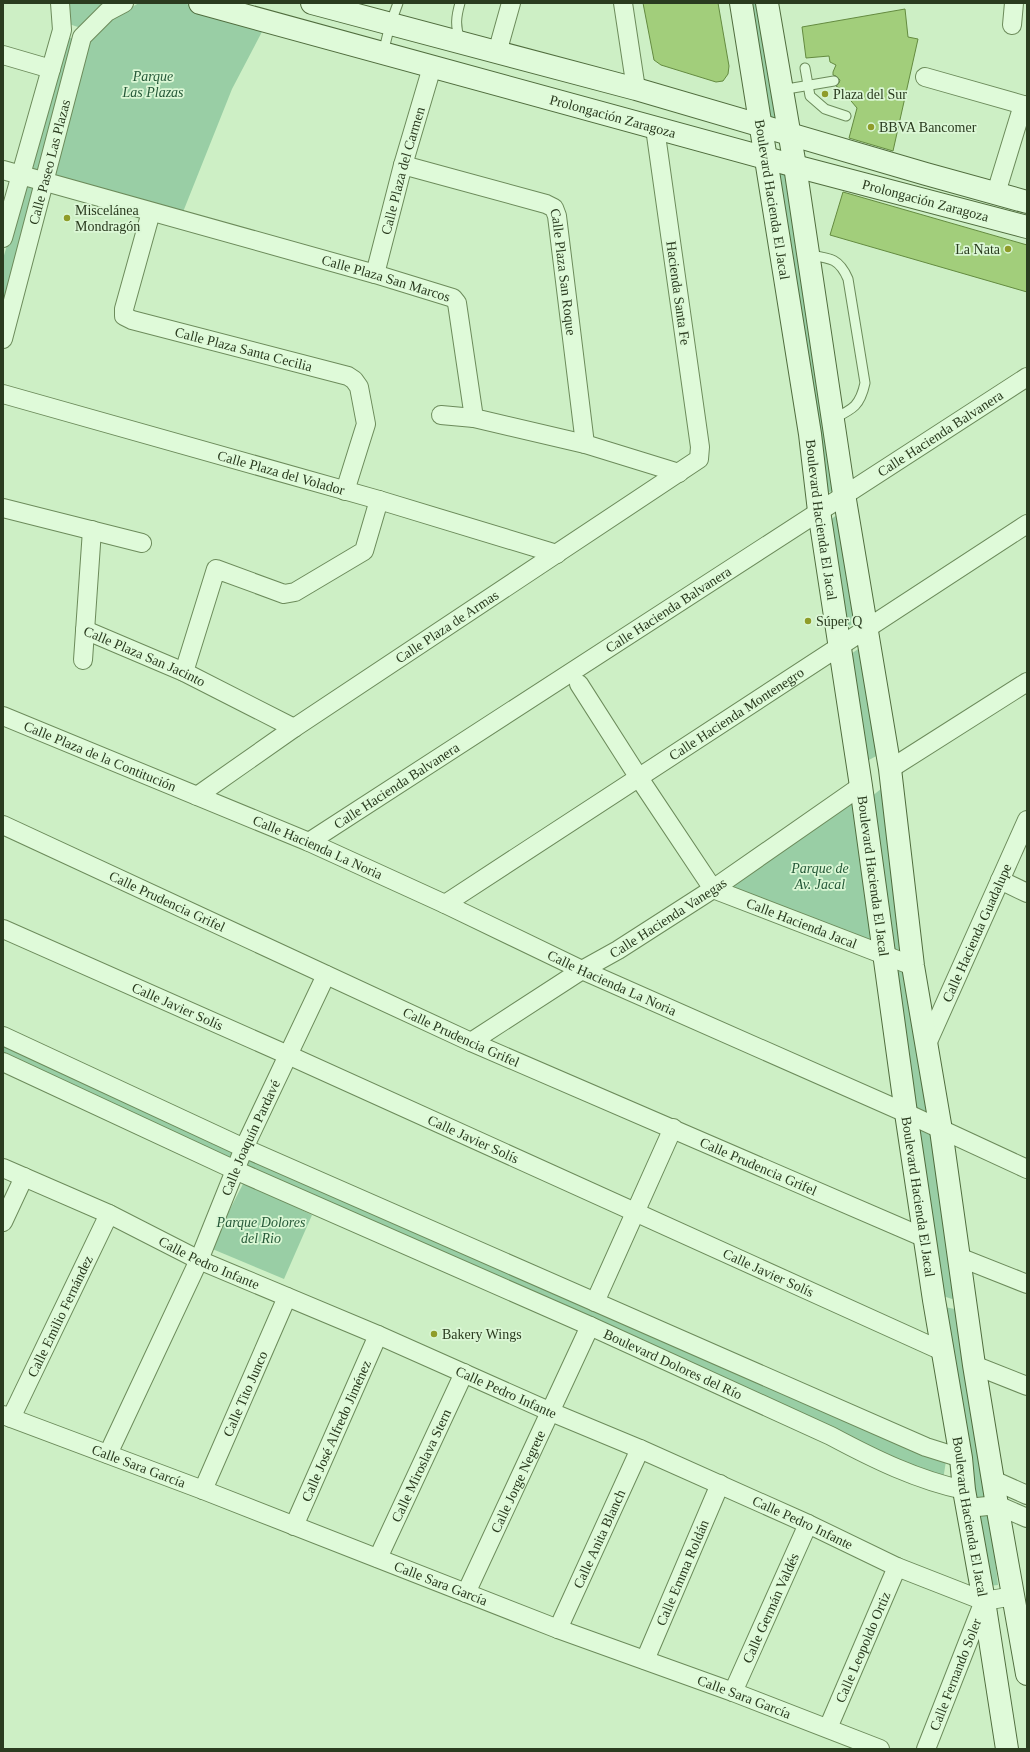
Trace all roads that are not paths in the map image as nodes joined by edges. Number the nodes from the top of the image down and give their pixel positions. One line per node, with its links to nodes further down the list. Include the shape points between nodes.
1 (60, 3): 14 (street, Calle Paseo Las Plazas)
2 (124, 3): 15 (street, via 107,12)
3 (200, 3): 17 (main road, Prolongación Zaragoza)
4 (312, 3): 12 (main road, Prolongación Zaragoza)
5 (398, 3): 12 (lane)
6 (460, 3): 16 (lane, via 456,29)
7 (511, 3): 18 (street)
8 (623, 3): 26 (street)
9 (742, 3): 30 (main road, Boulevard Hacienda El Jacal)
10 (767, 3): 27 (main road, Boulevard Hacienda El Jacal)
11 (1014, 3): 13 (street)
12 (390, 25): 16 (main road, Prolongación Zaragoza); 17 (lane)
13 (1012, 25)
14 (62, 30): 15 (street); 22 (street, Calle Paseo Las Plazas)
15 (82, 37): 38 (street, Calle Paseo Las Plazas)
16 (462, 44): 18 (main road, Prolongación Zaragoza)
17 (382, 53): 20 (main road, Prolongación Zaragoza)
18 (497, 53): 26 (main road, Prolongación Zaragoza)
19 (3, 55): 22 (street)
20 (432, 66): 31 (main road, Prolongación Zaragoza); 34 (street, Calle Plaza del Carmen)
21 (805, 68): 25 (lane)
22 (51, 69): 37 (street, Calle Paseo Las Plazas)
23 (925, 77): 28 (street)
24 (834, 81): 25 (lane)
25 (807, 86): 27 (lane); 29 (lane, via 810,96 825,109)
26 (636, 89): 30 (main road, Prolongación Zaragoza)
27 (781, 90): 32 (main road, Boulevard Hacienda El Jacal)
28 (1021, 104): 39 (street)
29 (846, 116)
30 (762, 126): 32 (main road, Prolongación Zaragoza); 33 (main road, Boulevard Hacienda El Jacal)
31 (655, 128): 33 (main road, Prolongación Zaragoza); 53 (street, Hacienda Santa Fe, via 700,447)
32 (789, 134): 35 (main road, Boulevard Hacienda El Jacal); 39 (main road, Prolongación Zaragoza)
33 (767, 158): 35 (main road, Prolongación Zaragoza); 59 (main road, Boulevard Hacienda El Jacal, via 810,434)
34 (403, 165): 45 (street, Calle Plaza del Carmen); 52 (street, Calle Plaza San Roque, via 554,208)
35 (795, 166): 42 (main road, Prolongación Zaragoza); 44 (main road, Boulevard Hacienda El Jacal)
36 (3, 170): 37 (street, Calle Plaza San Marcos)
37 (20, 174): 38 (street, Calle Plaza San Marcos); 43 (street, Calle Paseo Las Plazas)
38 (44, 181): 41 (street, Calle Plaza San Marcos); 46 (street, Calle Paseo Las Plazas)
39 (990, 191): 40 (main road, Prolongación Zaragoza)
40 (1027, 202)
41 (152, 212): 45 (street, Calle Plaza San Marcos); 55 (street, Calle Plaza Santa Cecilia, via 124,308 124,316 348,376 354,380 359,387 366,424)
42 (1027, 227)
43 (3, 238)
44 (808, 255): 51 (main road, Boulevard Hacienda El Jacal); 51 (lane, via 835,260 843,267 848,279 866,383 855,408)
45 (375, 274): 50 (street, Calle Plaza San Marcos, via 445,295 457,303)
46 (3, 339)
47 (1027, 377): 56 (street, Calle Hacienda Balvanera)
48 (3, 394): 55 (street, Calle Plaza del Volador)
49 (442, 415): 50 (street)
50 (474, 418): 52 (street)
51 (833, 419): 56 (main road, Boulevard Hacienda El Jacal)
52 (585, 444): 54 (street)
53 (699, 459): 54 (street, Calle Plaza de Armas)
54 (679, 473): 63 (street, Calle Plaza de Armas)
55 (345, 491): 57 (street, Calle Plaza del Volador)
56 (844, 494): 59 (street, Calle Hacienda Balvanera); 64 (main road, Boulevard Hacienda El Jacal)
57 (379, 500): 63 (street, Calle Plaza del Volador); 68 (street, via 364,550 295,592 284,594 216,569)
58 (3, 508): 61 (street)
59 (819, 511): 66 (main road, Boulevard Hacienda El Jacal); 79 (street, Calle Hacienda Balvanera)
60 (1027, 524): 64 (street, Calle Hacienda Montenegro)
61 (92, 530): 62 (street); 65 (street, Calle Plaza San Jacinto)
62 (142, 543)
63 (557, 554): 72 (street, Calle Plaza de Armas)
64 (867, 627): 66 (street, Calle Hacienda Montenegro); 73 (main road, Boulevard Hacienda El Jacal)
65 (85, 630): 67 (street); 68 (street, Calle Plaza San Jacinto)
66 (839, 646): 74 (street, Calle Hacienda Montenegro); 75 (main road, Boulevard Hacienda El Jacal)
67 (83, 660)
68 (184, 672): 72 (street, Calle Plaza San Jacinto)
69 (1027, 682): 73 (street)
70 (579, 684): 74 (street)
71 (3, 716): 76 (street, Calle Plaza de la Contitución)
72 (294, 728): 76 (street, Calle Plaza de Armas)
73 (890, 769): 86 (main road, Boulevard Hacienda El Jacal)
74 (639, 778): 81 (street); 83 (street, Calle Hacienda Montenegro)
75 (861, 786): 81 (street, Calle Hacienda Vanegas); 85 (main road, Boulevard Hacienda El Jacal)
76 (197, 796): 79 (street, Calle Hacienda La Noria)
77 (1027, 820): 80 (street, Calle Hacienda Guadalupe)
78 (3, 826): 88 (street, Calle Prudencia Grifel)
79 (309, 842): 83 (street, Calle Hacienda La Noria)
80 (1000, 880): 82 (street); 91 (street, Calle Hacienda Guadalupe)
81 (713, 889): 85 (street, Calle Hacienda Jacal); 87 (street, Calle Hacienda Vanegas)
82 (1027, 893)
83 (445, 904): 87 (street, Calle Hacienda La Noria)
84 (3, 929): 92 (street, Calle Javier Solís)
85 (884, 954): 86 (street, Calle Hacienda Jacal); 96 (main road, Boulevard Hacienda El Jacal)
86 (913, 966): 91 (main road, Boulevard Hacienda El Jacal)
87 (582, 970): 90 (street, Calle Hacienda Vanegas); 96 (street, Calle Hacienda La Noria)
88 (326, 975): 90 (street, Calle Prudencia Grifel); 92 (street, Calle Joaquín Pardavé)
89 (3, 1036): 94 (street, Boulevard Dolores del Río)
90 (471, 1042): 97 (street, Calle Prudencia Grifel)
91 (926, 1046): 98 (main road, Boulevard Hacienda El Jacal)
92 (288, 1055): 99 (street, Calle Joaquín Pardavé); 106 (street, Calle Javier Solís)
93 (3, 1062): 95 (street, Boulevard Dolores del Río)
94 (100, 1081): 95 (street); 99 (street, Boulevard Dolores del Río)
95 (89, 1102): 102 (street, Boulevard Dolores del Río)
96 (906, 1113): 98 (street, Calle Hacienda La Noria); 109 (main road, Boulevard Hacienda El Jacal)
97 (673, 1128): 106 (street); 109 (street, Calle Prudencia Grifel)
98 (941, 1130): 100 (street, Calle Hacienda La Noria); 110 (main road, Boulevard Hacienda El Jacal)
99 (244, 1148): 102 (street, Calle Joaquín Pardavé); 104 (street, Boulevard Dolores del Río)
100 (1025, 1164)
101 (3, 1168): 103 (street, Calle Pedro Infante)
102 (235, 1170): 105 (street, Boulevard Dolores del Río); 111 (street, Calle Joaquín Pardavé)
103 (24, 1177): 107 (street, Calle Pedro Infante); 108 (street)
104 (334, 1187): 105 (street); 112 (street, Boulevard Dolores del Río)
105 (324, 1209): 114 (street, Boulevard Dolores del Río)
106 (635, 1211): 118 (street); 121 (street, Calle Javier Solís)
107 (109, 1214): 111 (street, Calle Pedro Infante); 127 (street, Calle Emilio Fernández)
108 (3, 1222)
109 (925, 1238): 117 (main road, Boulevard Hacienda El Jacal)
110 (959, 1256): 113 (street); 116 (main road, Boulevard Hacienda El Jacal)
111 (199, 1260): 115 (street, Calle Pedro Infante); 130 (street, Calle Joaquín Pardavé)
112 (526, 1271): 114 (street); 118 (street, Boulevard Dolores del Río)
113 (1027, 1284)
114 (515, 1294): 119 (street, Boulevard Dolores del Río)
115 (287, 1298): 120 (street, Calle Pedro Infante); 134 (street, Calle Tito Junco)
116 (965, 1298): 117 (main road); 122 (main road, Boulevard Hacienda El Jacal)
117 (934, 1300): 121 (main road, Boulevard Hacienda El Jacal)
118 (596, 1302): 125 (street, Boulevard Dolores del Río)
119 (590, 1326): 126 (street, Calle Jorge Negrete); 128 (street, Boulevard Dolores del Río)
120 (378, 1335): 123 (street, Calle Pedro Infante); 140 (street, Calle José Alfredo Jiménez)
121 (942, 1351): 131 (main road, Boulevard Hacienda El Jacal)
122 (974, 1365): 124 (street); 132 (main road, Boulevard Hacienda El Jacal)
123 (464, 1373): 126 (street, Calle Pedro Infante); 141 (street, Calle Miroslava Stern)
124 (1027, 1386)
125 (841, 1409): 128 (street); 131 (street, Boulevard Dolores del Río, via 926,1446)
126 (551, 1412): 129 (street, Calle Pedro Infante); 143 (street, Calle Jorge Negrete)
127 (7, 1417): 130 (street, Calle Sara García)
128 (831, 1436): 136 (street, Boulevard Dolores del Río, via 866,1455 942,1485)
129 (640, 1449): 133 (street, Calle Pedro Infante); 146 (street, Calle Anita Blanch)
130 (108, 1454): 134 (street, Calle Sara García)
131 (961, 1458): 136 (main road, Boulevard Hacienda El Jacal)
132 (993, 1480): 135 (street); 137 (main road, Boulevard Hacienda El Jacal)
133 (720, 1484): 139 (street, Calle Pedro Infante); 147 (street, Calle Emma Roldán)
134 (203, 1490): 140 (street, Calle Sara García)
135 (1027, 1495)
136 (966, 1499): 137 (street, Boulevard Dolores del Río); 145 (main road, Boulevard Hacienda El Jacal)
137 (997, 1506): 138 (street); 144 (main road, Boulevard Hacienda El Jacal)
138 (1027, 1518)
139 (808, 1524): 142 (street, Calle Pedro Infante); 149 (street, Calle Germán Valdés)
140 (294, 1526): 141 (street, Calle Sara García)
141 (378, 1558): 143 (street, Calle Sara García)
142 (898, 1567): 145 (street, Calle Pedro Infante); 150 (street, Calle Leopoldo Ortiz)
143 (466, 1594): 146 (street, Calle Sara García)
144 (1014, 1596): 145 (street); 148 (main road, Boulevard Hacienda El Jacal)
145 (984, 1601): 152 (street, Calle Fernando Soler); 153 (main road, Boulevard Hacienda El Jacal)
146 (558, 1629): 147 (street, Calle Sara García)
147 (645, 1660): 149 (street, Calle Sara García)
148 (1027, 1674)
149 (733, 1692): 150 (street, Calle Sara García)
150 (828, 1728): 151 (street, Calle Sara García)
151 (880, 1749)
152 (926, 1749)
153 (1007, 1749)

